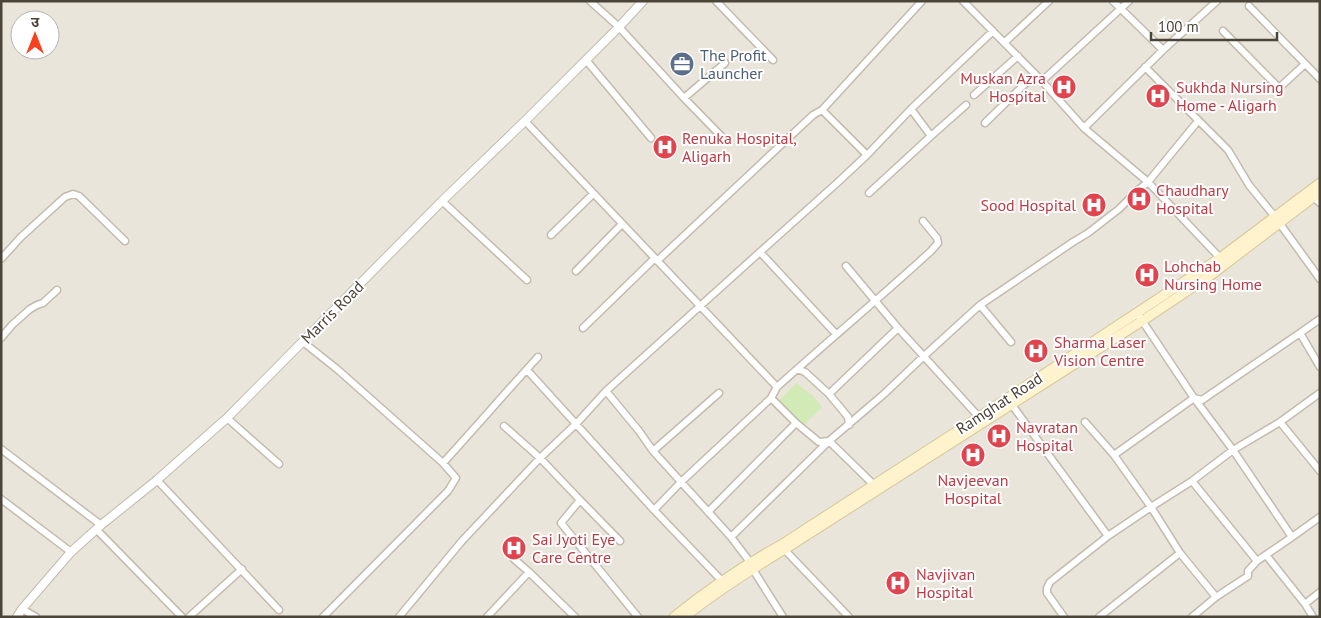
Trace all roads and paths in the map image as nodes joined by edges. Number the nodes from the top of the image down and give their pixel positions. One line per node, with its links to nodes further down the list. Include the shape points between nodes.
1 (590, 1): 12 (street)
2 (643, 1): 12 (street, Marris Road)
3 (716, 1): 19 (street)
4 (922, 1): 30 (street)
5 (963, 1): 13 (street)
6 (1049, 1): 15 (street)
7 (1113, 1): 11 (street)
8 (1129, 1): 11 (street)
9 (1217, 1): 16 (street)
10 (1249, 6): 21 (street)
11 (1120, 9): 16 (street); 25 (street)
12 (619, 27): 18 (street, Marris Road); 27 (street)
13 (993, 31): 15 (street); 29 (street)
14 (1223, 31): 21 (street, via 1279,88)
15 (1005, 42): 17 (street)
16 (1163, 50): 22 (street)
17 (1018, 56): 23 (street); 26 (street)
18 (586, 60): 31 (street, Marris Road); 36 (street)
19 (774, 60)
20 (725, 63): 27 (street)
21 (1305, 64): 24 (street)
22 (1145, 67): 32 (street); 34 (street)
23 (1035, 74): 25 (street); 33 (street)
24 (1320, 79)
25 (1042, 81): 34 (street)
26 (974, 95)
27 (684, 98): 37 (street)
28 (966, 105): 35 (street)
29 (911, 109): 35 (street); 38 (street)
30 (822, 110): 38 (street); 52 (street)
31 (525, 121): 42 (street); 44 (street, Marris Road)
32 (1198, 121): 39 (street); 45 (street, via 1228,150 1249,185)
33 (985, 123)
34 (1084, 128): 39 (street)
35 (931, 136): 41 (street)
36 (651, 138)
37 (723, 138)
38 (867, 155): 50 (street)
39 (1148, 182): 53 (street); 60 (street, via 1119,210 1088,233)
40 (1320, 183): 43 (main road, Ramghat Road)
41 (869, 192)
42 (593, 194): 47 (street); 48 (street)
43 (1315, 196): 45 (main road, Ramghat Road)
44 (442, 201): 57 (street); 69 (street, Marris Road)
45 (1277, 220): 53 (main road, Ramghat Road); 56 (street)
46 (923, 221): 59 (street, via 938,242)
47 (622, 224): 52 (street); 55 (street)
48 (551, 235)
49 (125, 241): 51 (street, via 80,196 73,194 65,197)
50 (760, 252): 61 (street); 67 (street)
51 (1, 259)
52 (656, 260): 61 (street); 64 (street)
53 (1223, 261): 62 (main road, Ramghat Road)
54 (846, 266): 59 (street)
55 (576, 272)
56 (1320, 279)
57 (528, 280)
58 (57, 290): 68 (street, via 43,303 30,309)
59 (875, 302): 65 (street); 67 (street)
60 (980, 305): 70 (street); 71 (street)
61 (700, 306): 76 (street); 77 (street)
62 (1140, 317): 82 (street); 83 (main road, Ramghat Road); 84 (main road, Ramghat Road)
63 (1320, 319): 66 (street)
64 (584, 328)
65 (898, 328): 71 (street); 80 (street)
66 (1300, 333): 73 (street); 82 (street, via 1202,400)
67 (836, 334): 74 (street)
68 (1, 338)
69 (304, 342): 85 (street, Marris Road); 98 (street)
70 (1011, 342)
71 (924, 356): 84 (street); 90 (street)
72 (538, 357): 75 (street)
73 (1320, 368)
74 (797, 369): 76 (street); 80 (street, via 805,372)
75 (527, 370): 89 (street); 98 (street)
76 (778, 387): 81 (street)
77 (606, 391): 89 (street); 95 (street)
78 (719, 393): 95 (street)
79 (1320, 393): 87 (street)
80 (829, 394): 90 (street, via 848,417)
81 (771, 398): 88 (street); 103 (street)
82 (1194, 398): 94 (street); 96 (street)
83 (1012, 405): 112 (street); 116 (main road, Ramghat Road)
84 (979, 417): 104 (main road, Ramghat Road)
85 (227, 418): 99 (street); 101 (street, Marris Road)
86 (1085, 422): 96 (street)
87 (1280, 422): 94 (street); 100 (street)
88 (796, 423): 92 (street, via 819,442); 109 (street)
89 (577, 424): 97 (street); 108 (street)
90 (849, 425): 92 (street)
91 (504, 426): 97 (street)
92 (829, 441): 104 (street); 113 (street)
93 (1, 449): 111 (street)
94 (1233, 450): 102 (street); 114 (street)
95 (653, 451): 103 (street)
96 (1114, 455): 107 (street)
97 (540, 458): 106 (street); 137 (street, via 462,541)
98 (443, 462): 136 (street, via 456,478 448,491)
99 (279, 464)
100 (1320, 472)
101 (156, 480): 111 (street, Marris Road); 123 (street)
102 (1192, 481): 107 (street); 121 (street)
103 (681, 482): 108 (street); 109 (street)
104 (873, 484): 116 (main road, Ramghat Road)
105 (1, 499): 117 (street)
106 (580, 500): 115 (street); 140 (street, via 561,524)
107 (1151, 506): 112 (street); 118 (street)
108 (654, 510): 125 (street)
109 (708, 512): 113 (street)
110 (1320, 518): 114 (street)
111 (99, 527): 117 (street, Marris Road); 134 (street)
112 (1108, 536): 131 (street, via 1050,582 1047,593)
113 (731, 537): 122 (street)
114 (1292, 538): 119 (street)
115 (620, 541)
116 (783, 547): 122 (main road, Ramghat Road); 144 (street)
117 (71, 552): 129 (street, Marris Road)
118 (1180, 553): 127 (street); 145 (street)
119 (1266, 555): 121 (street); 128 (street)
120 (514, 559): 124 (street)
121 (1257, 561): 127 (street, via 1248,571 1248,576)
122 (751, 565): 125 (main road, Ramghat Road); 142 (main road, Ramghat Road); 143 (street)
123 (242, 569): 130 (street); 135 (street)
124 (529, 572): 138 (street); 139 (street)
125 (723, 582): 141 (main road, Ramghat Road)
126 (1320, 592): 128 (street)
127 (1216, 597): 146 (street)
128 (1305, 604): 147 (street)
129 (22, 609): 132 (street, Marris Road); 133 (street)
130 (279, 610)
131 (1063, 616)
132 (17, 617)
133 (36, 617)
134 (182, 617)
135 (189, 617)
136 (323, 617)
137 (399, 617)
138 (488, 617)
139 (575, 617)
140 (638, 617)
141 (674, 617)
142 (684, 617)
143 (783, 617)
144 (849, 617)
145 (1099, 617)
146 (1192, 617)
147 (1313, 617)

